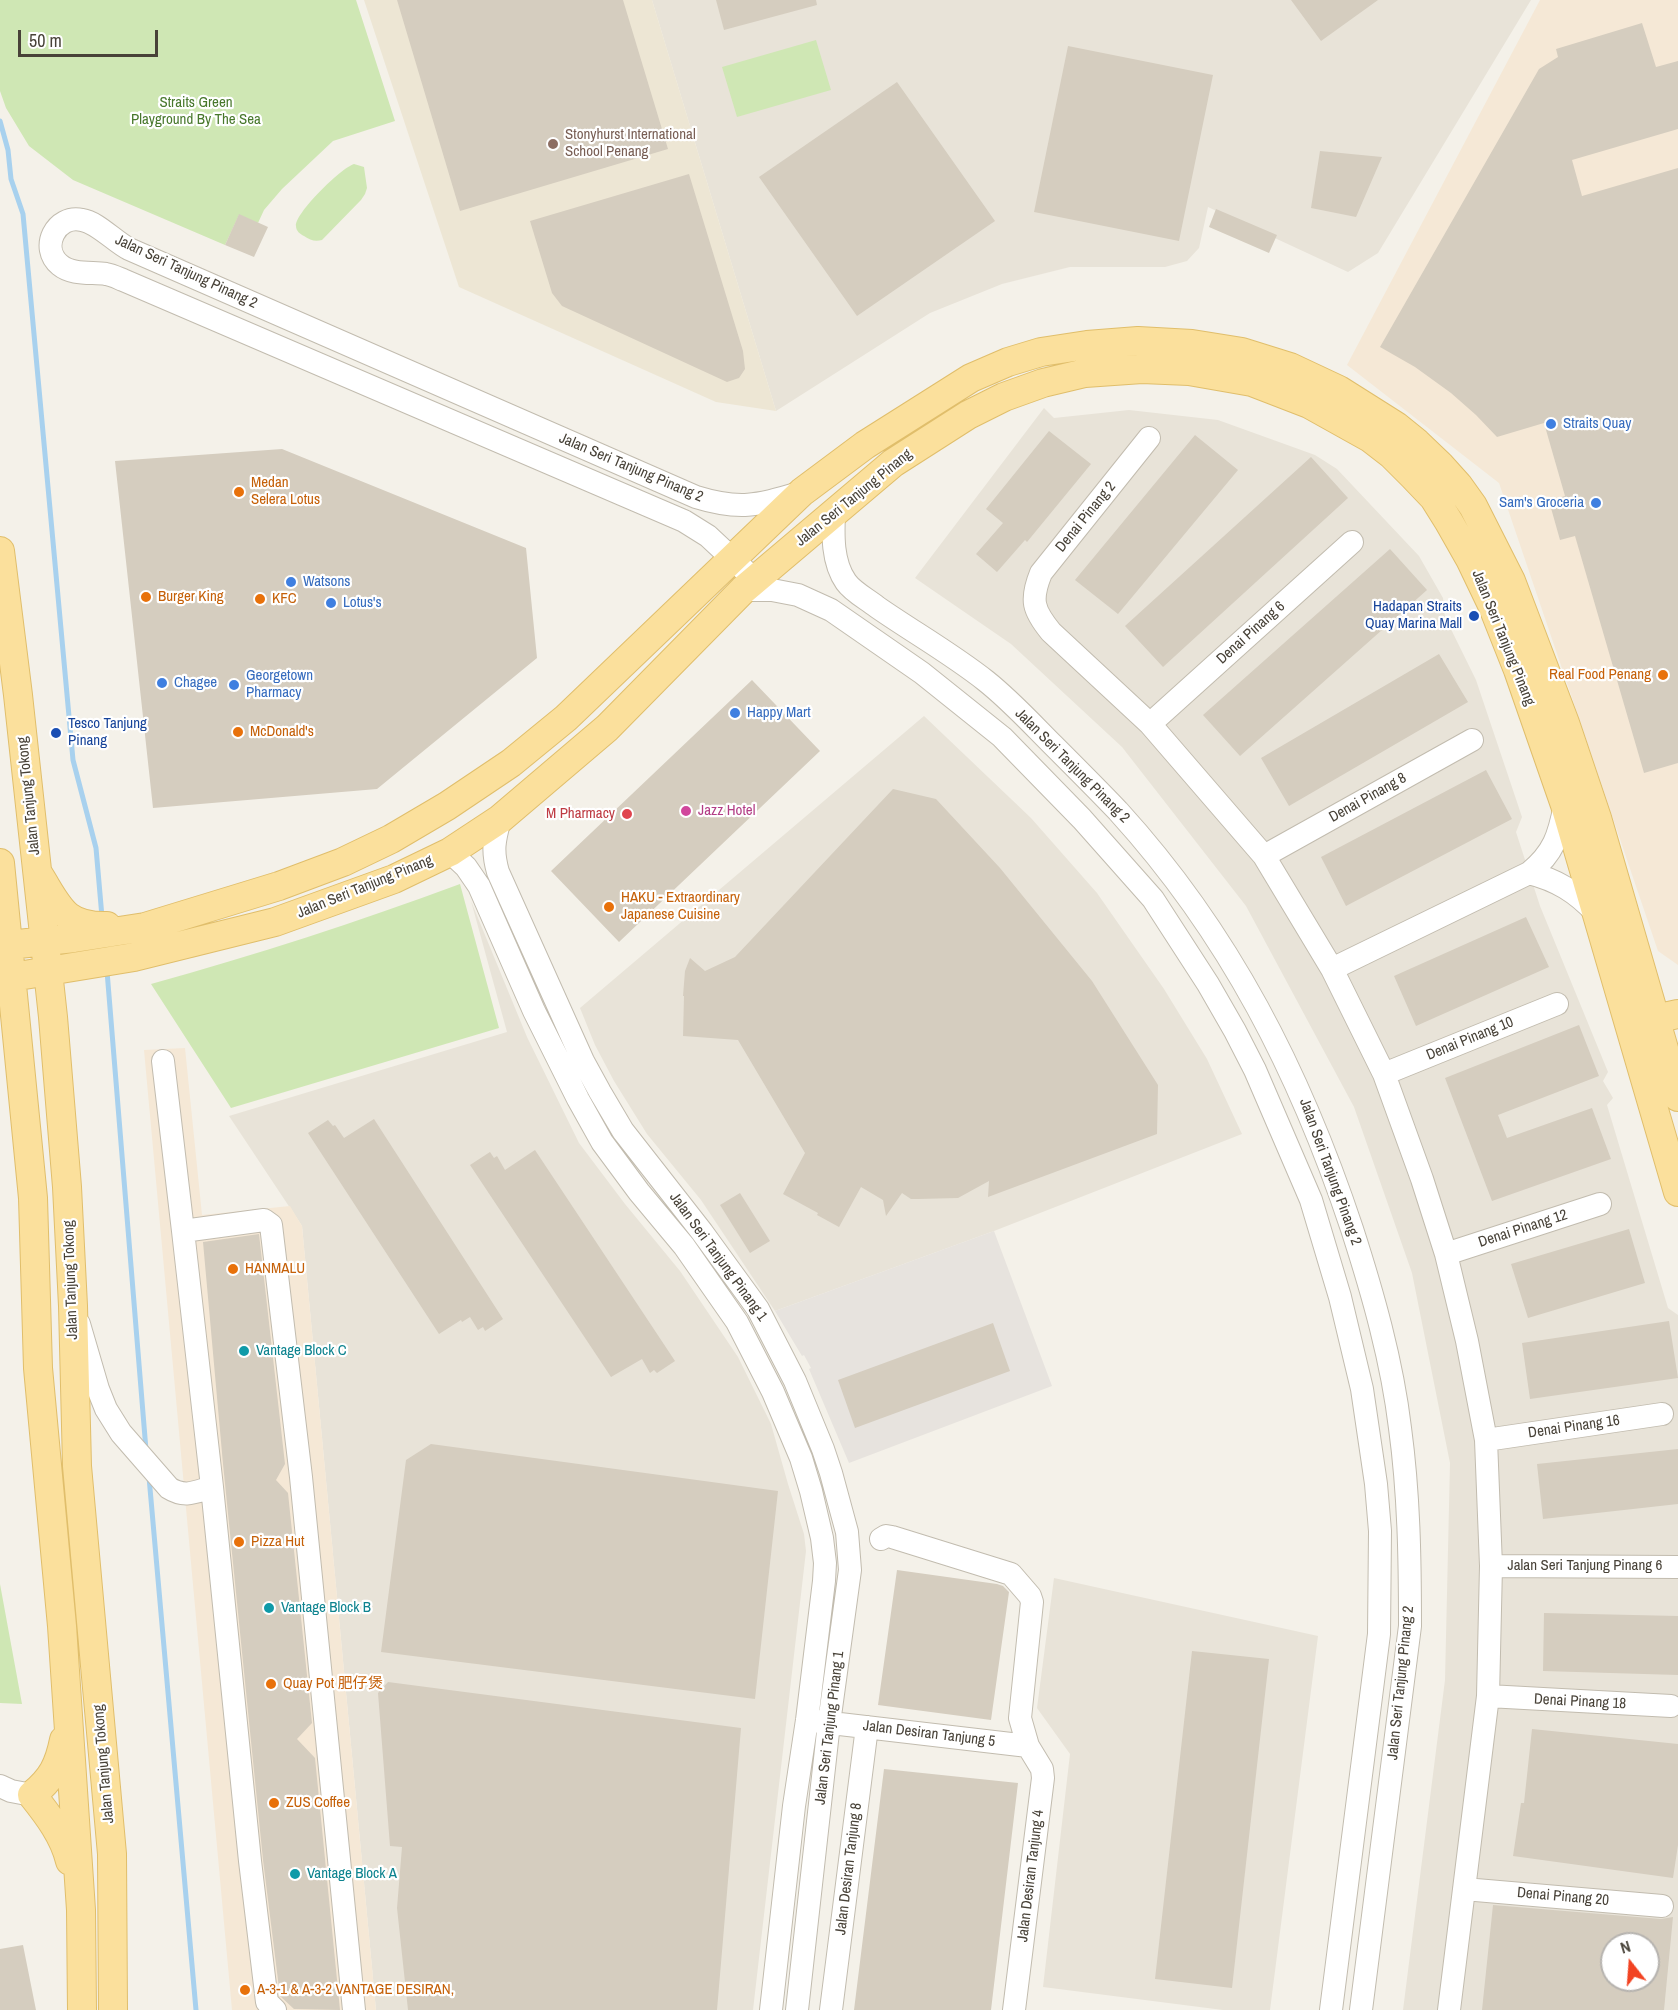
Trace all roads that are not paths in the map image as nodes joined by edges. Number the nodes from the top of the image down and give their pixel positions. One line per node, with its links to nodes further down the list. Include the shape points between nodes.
1 (1149, 438): 8 (street, Denai Pinang 2, via 1041,573 1034,601 1039,617 1051,632)
2 (802, 492): 6 (main road, Jalan Seri Tanjung Pinang); 6 (street, Jalan Seri Tanjung Pinang 2, via 747,506 729,506 696,497 129,249 88,221 66,221 52,237 54,258 67,270 123,280 669,514 699,530); 28 (main road, Jalan Seri Tanjung Pinang, via 865,445 971,378 1041,352 1138,341 1192,344 1242,352 1290,367 1339,390 1396,426 1440,465 1468,499 1493,544 1565,723)
3 (834, 512): 7 (main road, Jalan Seri Tanjung Pinang); 10 (main road, Jalan Seri Tanjung Pinang, via 892,463 968,415 1043,383 1085,373 1189,371 1252,382 1309,404 1370,438 1434,498 1493,607); 67 (street, Jalan Seri Tanjung Pinang 2, via 836,561 847,583 987,682 1117,811 1163,863 1239,972 1297,1084 1324,1149 1370,1284 1385,1348 1400,1426 1410,1565 1410,1626)
4 (1352, 542): 8 (street, Denai Pinang 6)
5 (0, 551): 16 (main road, Jalan Tanjung Tokong)
6 (733, 558): 7 (street, Jalan Seri Tanjung Pinang 2); 11 (main road, Jalan Seri Tanjung Pinang, via 566,718 511,763)
7 (749, 585): 12 (main road, Jalan Seri Tanjung Pinang, via 607,728); 66 (street, Jalan Seri Tanjung Pinang 2, via 798,595 831,610 922,673 1002,737 1082,819 1152,899 1208,984 1255,1070 1311,1200 1362,1389 1380,1531 1379,1635)
8 (1150, 724): 14 (street)
9 (1472, 740): 14 (street, Denai Pinang 8)
10 (1565, 805): 17 (street, via 1551,852); 18 (main road, Jalan Seri Tanjung Pinang)
11 (447, 807): 12 (main road, via 465,820); 22 (main road, Jalan Seri Tanjung Pinang, via 343,862)
12 (510, 812): 13 (main road, Jalan Seri Tanjung Pinang); 36 (street, Jalan Seri Tanjung Pinang 1, via 494,840 498,872 583,1061 622,1131)
13 (450, 852): 22 (main road, Jalan Seri Tanjung Pinang, via 394,879 275,922); 37 (street, Jalan Seri Tanjung Pinang 1, via 479,886 534,1011 602,1142)
14 (1264, 856): 23 (street)
15 (0, 863): 20 (main road)
16 (36, 870): 19 (main road); 21 (main road, Jalan Tanjung Tokong)
17 (1529, 873): 18 (street, via 1560,883); 23 (street)
18 (1596, 913): 33 (main road, Jalan Seri Tanjung Pinang)
19 (72, 929): 21 (main road); 22 (main road, via 80,924 96,927)
20 (5, 938): 21 (main road); 26 (main road)
21 (44, 941): 24 (main road, Jalan Tanjung Tokong)
22 (126, 944): 25 (main road)
23 (1332, 969): 31 (street)
24 (47, 971): 25 (main road); 26 (main road); 29 (main road, Jalan Tanjung Tokong)
25 (79, 972): 29 (main road)
26 (12, 976): 49 (main road, via 33,1198 38,1368)
27 (1557, 1004): 31 (street, Denai Pinang 10)
28 (1666, 1016): 32 (main road, Jalan Seri Tanjung Pinang)
29 (52, 1017): 39 (main road, Jalan Tanjung Tokong)
30 (163, 1061): 35 (street)
31 (1384, 1074): 38 (street)
32 (1678, 1090)
33 (1678, 1192)
34 (1600, 1204): 38 (street, Denai Pinang 12)
35 (183, 1231): 42 (street); 61 (street, via 264,1220 273,1232)
36 (702, 1232): 37 (street); 50 (street, Jalan Seri Tanjung Pinang 1, via 758,1309 776,1342 834,1483 850,1570)
37 (684, 1246): 48 (street, Jalan Seri Tanjung Pinang 1, via 742,1332 773,1392 812,1491 825,1563)
38 (1446, 1254): 41 (street)
39 (73, 1306): 42 (street, via 98,1389 121,1433 177,1494); 59 (main road, Jalan Tanjung Tokong, via 77,1467 112,1854)
40 (1662, 1414): 41 (street, Denai Pinang 16)
41 (1486, 1440): 44 (street)
42 (212, 1487): 60 (street, via 251,1873 267,2002)
43 (881, 1539): 52 (street, Jalan Desiran Tanjung 4, via 892,1536 1011,1574 1030,1596 1020,1718)
44 (1491, 1566): 45 (street, Jalan Seri Tanjung Pinang 6); 46 (street)
45 (1678, 1567)
46 (1488, 1696): 47 (street, Denai Pinang 18); 55 (street)
47 (1671, 1706)
48 (807, 1720): 50 (street); 62 (street, Jalan Seri Tanjung Pinang 1)
49 (68, 1721): 54 (main road, via 53,1774); 57 (main road)
50 (829, 1723): 51 (street, Jalan Desiran Tanjung 5); 63 (street, Jalan Seri Tanjung Pinang 1)
51 (867, 1727): 52 (street, Jalan Desiran Tanjung 5); 64 (street, Jalan Desiran Tanjung 8)
52 (1028, 1746): 65 (street, Jalan Desiran Tanjung 4, via 1043,1778)
53 (0, 1786): 54 (street)
54 (32, 1795): 57 (main road, via 64,1843)
55 (1464, 1889): 56 (street, Denai Pinang 20); 68 (street)
56 (1662, 1906)
57 (81, 1910): 58 (main road)
58 (82, 2010)
59 (113, 2010)
60 (275, 2010)
61 (354, 2010)
62 (771, 2010)
63 (797, 2010)
64 (831, 2010)
65 (1014, 2010)
66 (1331, 2010)
67 (1361, 2010)
68 (1449, 2010)

